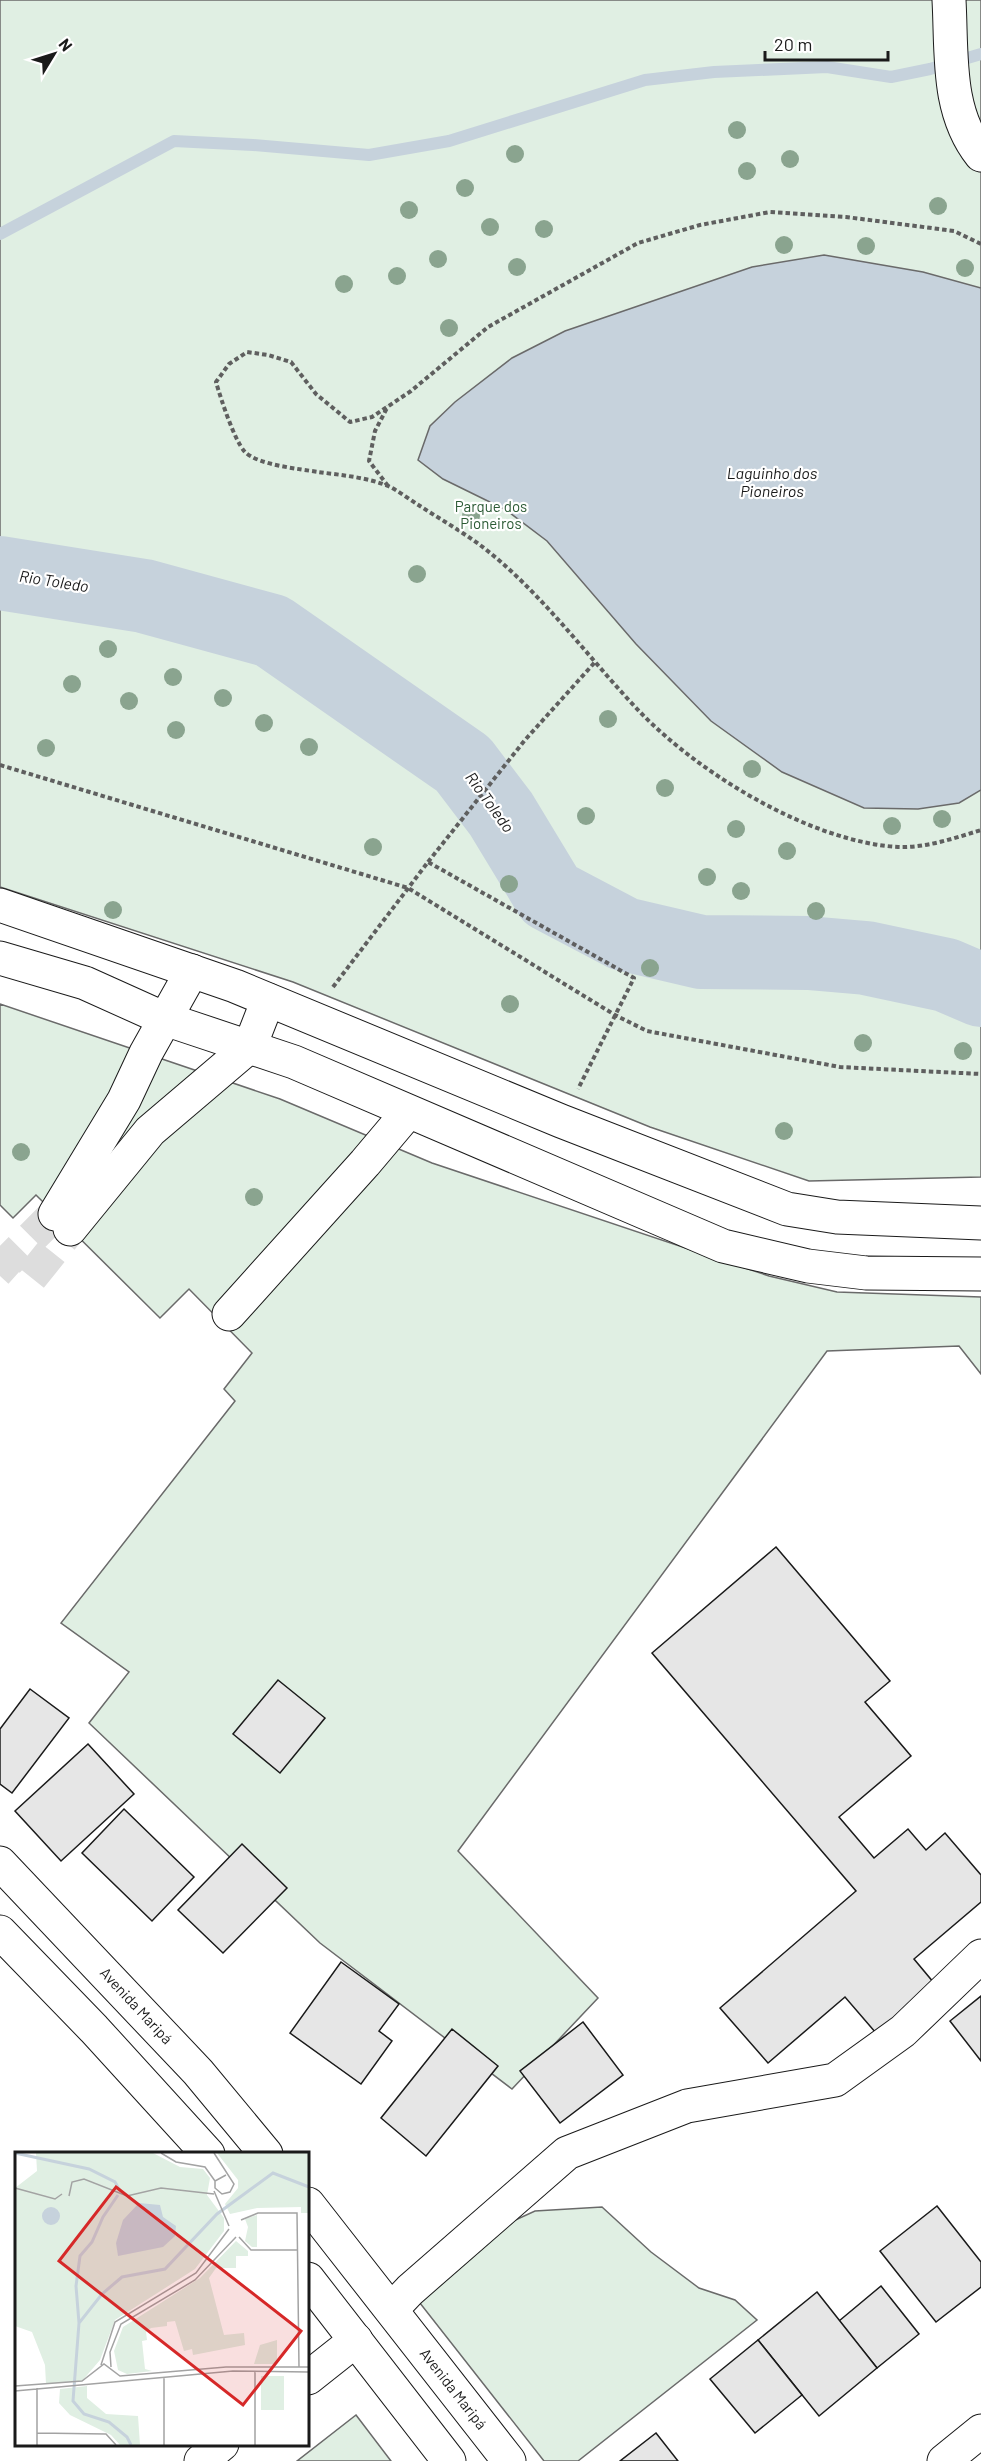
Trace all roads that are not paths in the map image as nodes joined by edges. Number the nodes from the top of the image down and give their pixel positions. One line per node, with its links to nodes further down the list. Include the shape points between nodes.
1 (949, 0): 2 (street, via 953,91 961,123)
2 (981, 155)
3 (0, 904): 5 (street)
4 (0, 958): 7 (street, via 85,984)
5 (192, 971): 6 (street); 7 (street)
6 (268, 1000): 8 (street); 10 (street, via 787,1209 837,1217)
7 (165, 1019): 8 (street); 8 (street, via 62,1221 150,1131)
8 (250, 1046): 9 (street)
9 (408, 1112): 11 (street, via 723,1246 808,1266 866,1273); 12 (street)
10 (981, 1223)
11 (981, 1274)
12 (229, 1314)
13 (0, 1863): 17 (street, Avenida Maripá, via 198,2072)
14 (0, 1932): 16 (street)
15 (981, 1956): 20 (street, via 903,2031 835,2080 687,2106 567,2153)
16 (206, 2152)
17 (264, 2152)
18 (309, 2205): 20 (street, Avenida Maripá)
19 (309, 2279): 21 (street)
20 (392, 2309): 27 (street, Avenida Maripá)
21 (356, 2340): 22 (street); 26 (street)
22 (309, 2377)
23 (981, 2431): 28 (street)
24 (221, 2446): 25 (street)
25 (201, 2461)
26 (449, 2461)
27 (509, 2461)
28 (944, 2461)

